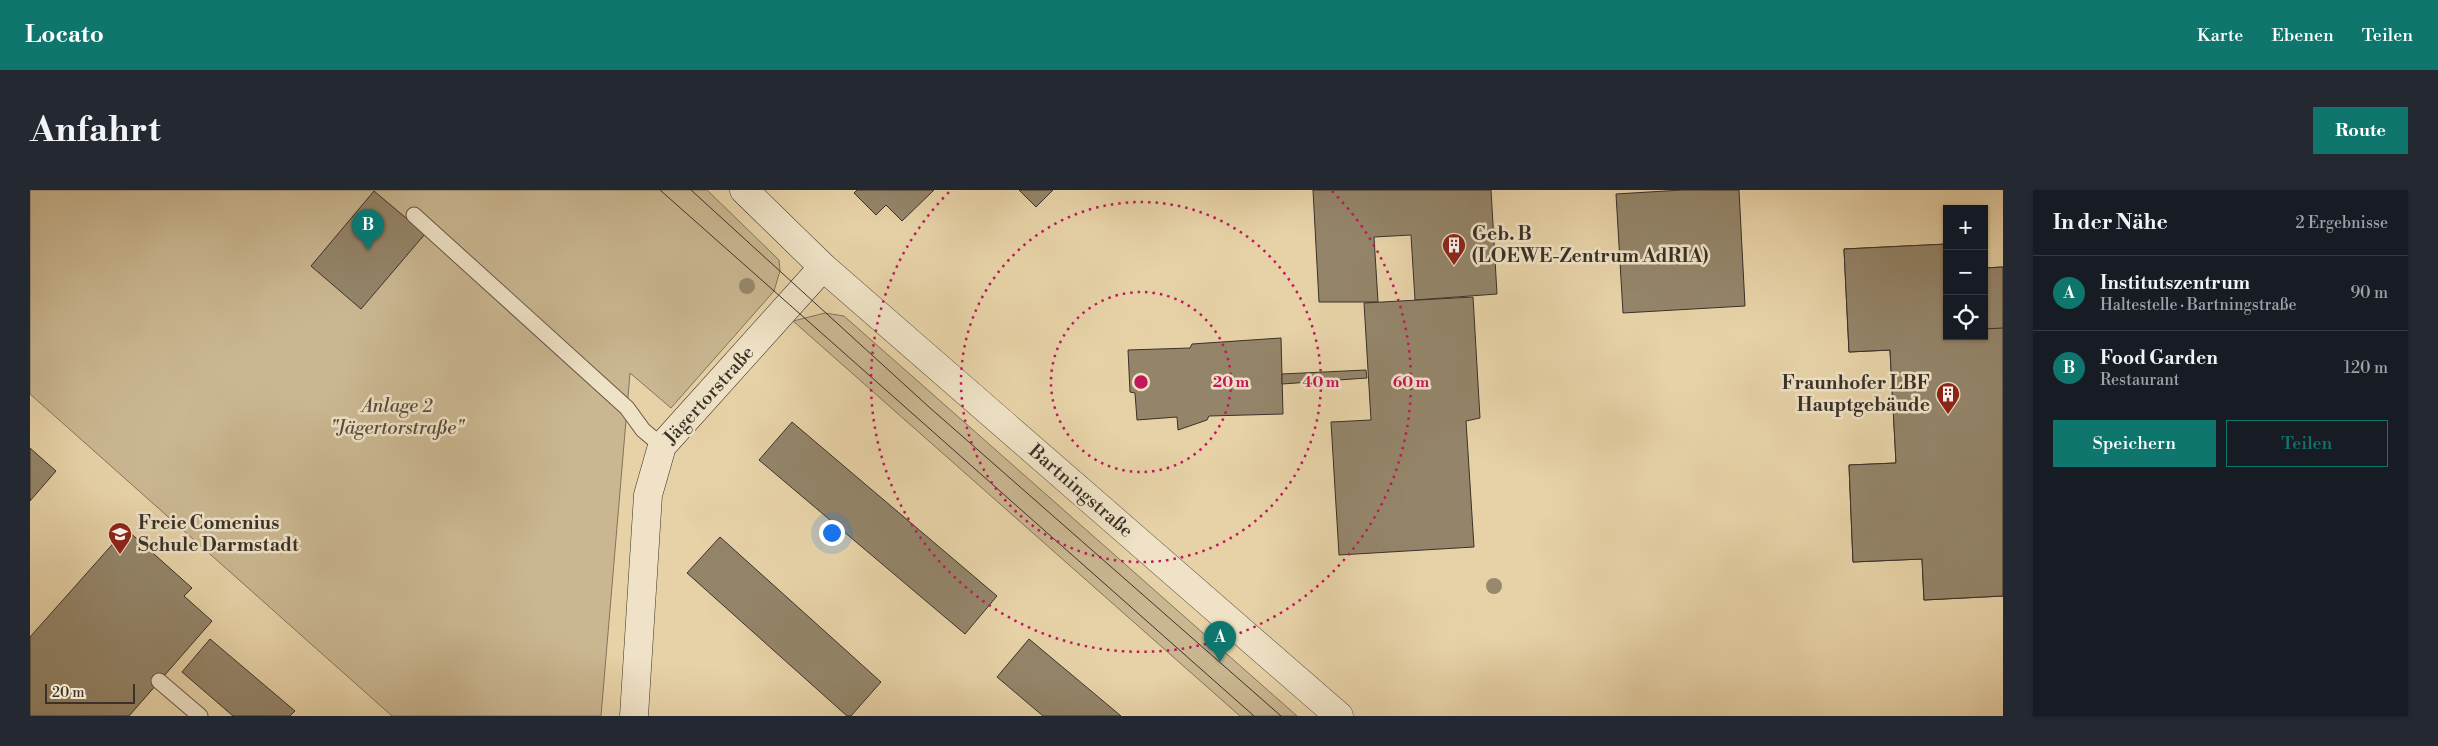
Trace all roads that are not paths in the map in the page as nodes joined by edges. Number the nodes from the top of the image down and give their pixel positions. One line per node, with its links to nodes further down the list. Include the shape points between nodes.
1 (744, 190): 3 (street)
2 (414, 215): 4 (lane, via 627,408 643,430)
3 (823, 267): 4 (street, Jägertorstraße); 8 (street, Bartningstraße)
4 (662, 446): 7 (street, Jägertorstraße, via 648,495)
5 (159, 681): 6 (lane)
6 (200, 716)
7 (634, 716)
8 (1339, 716)

